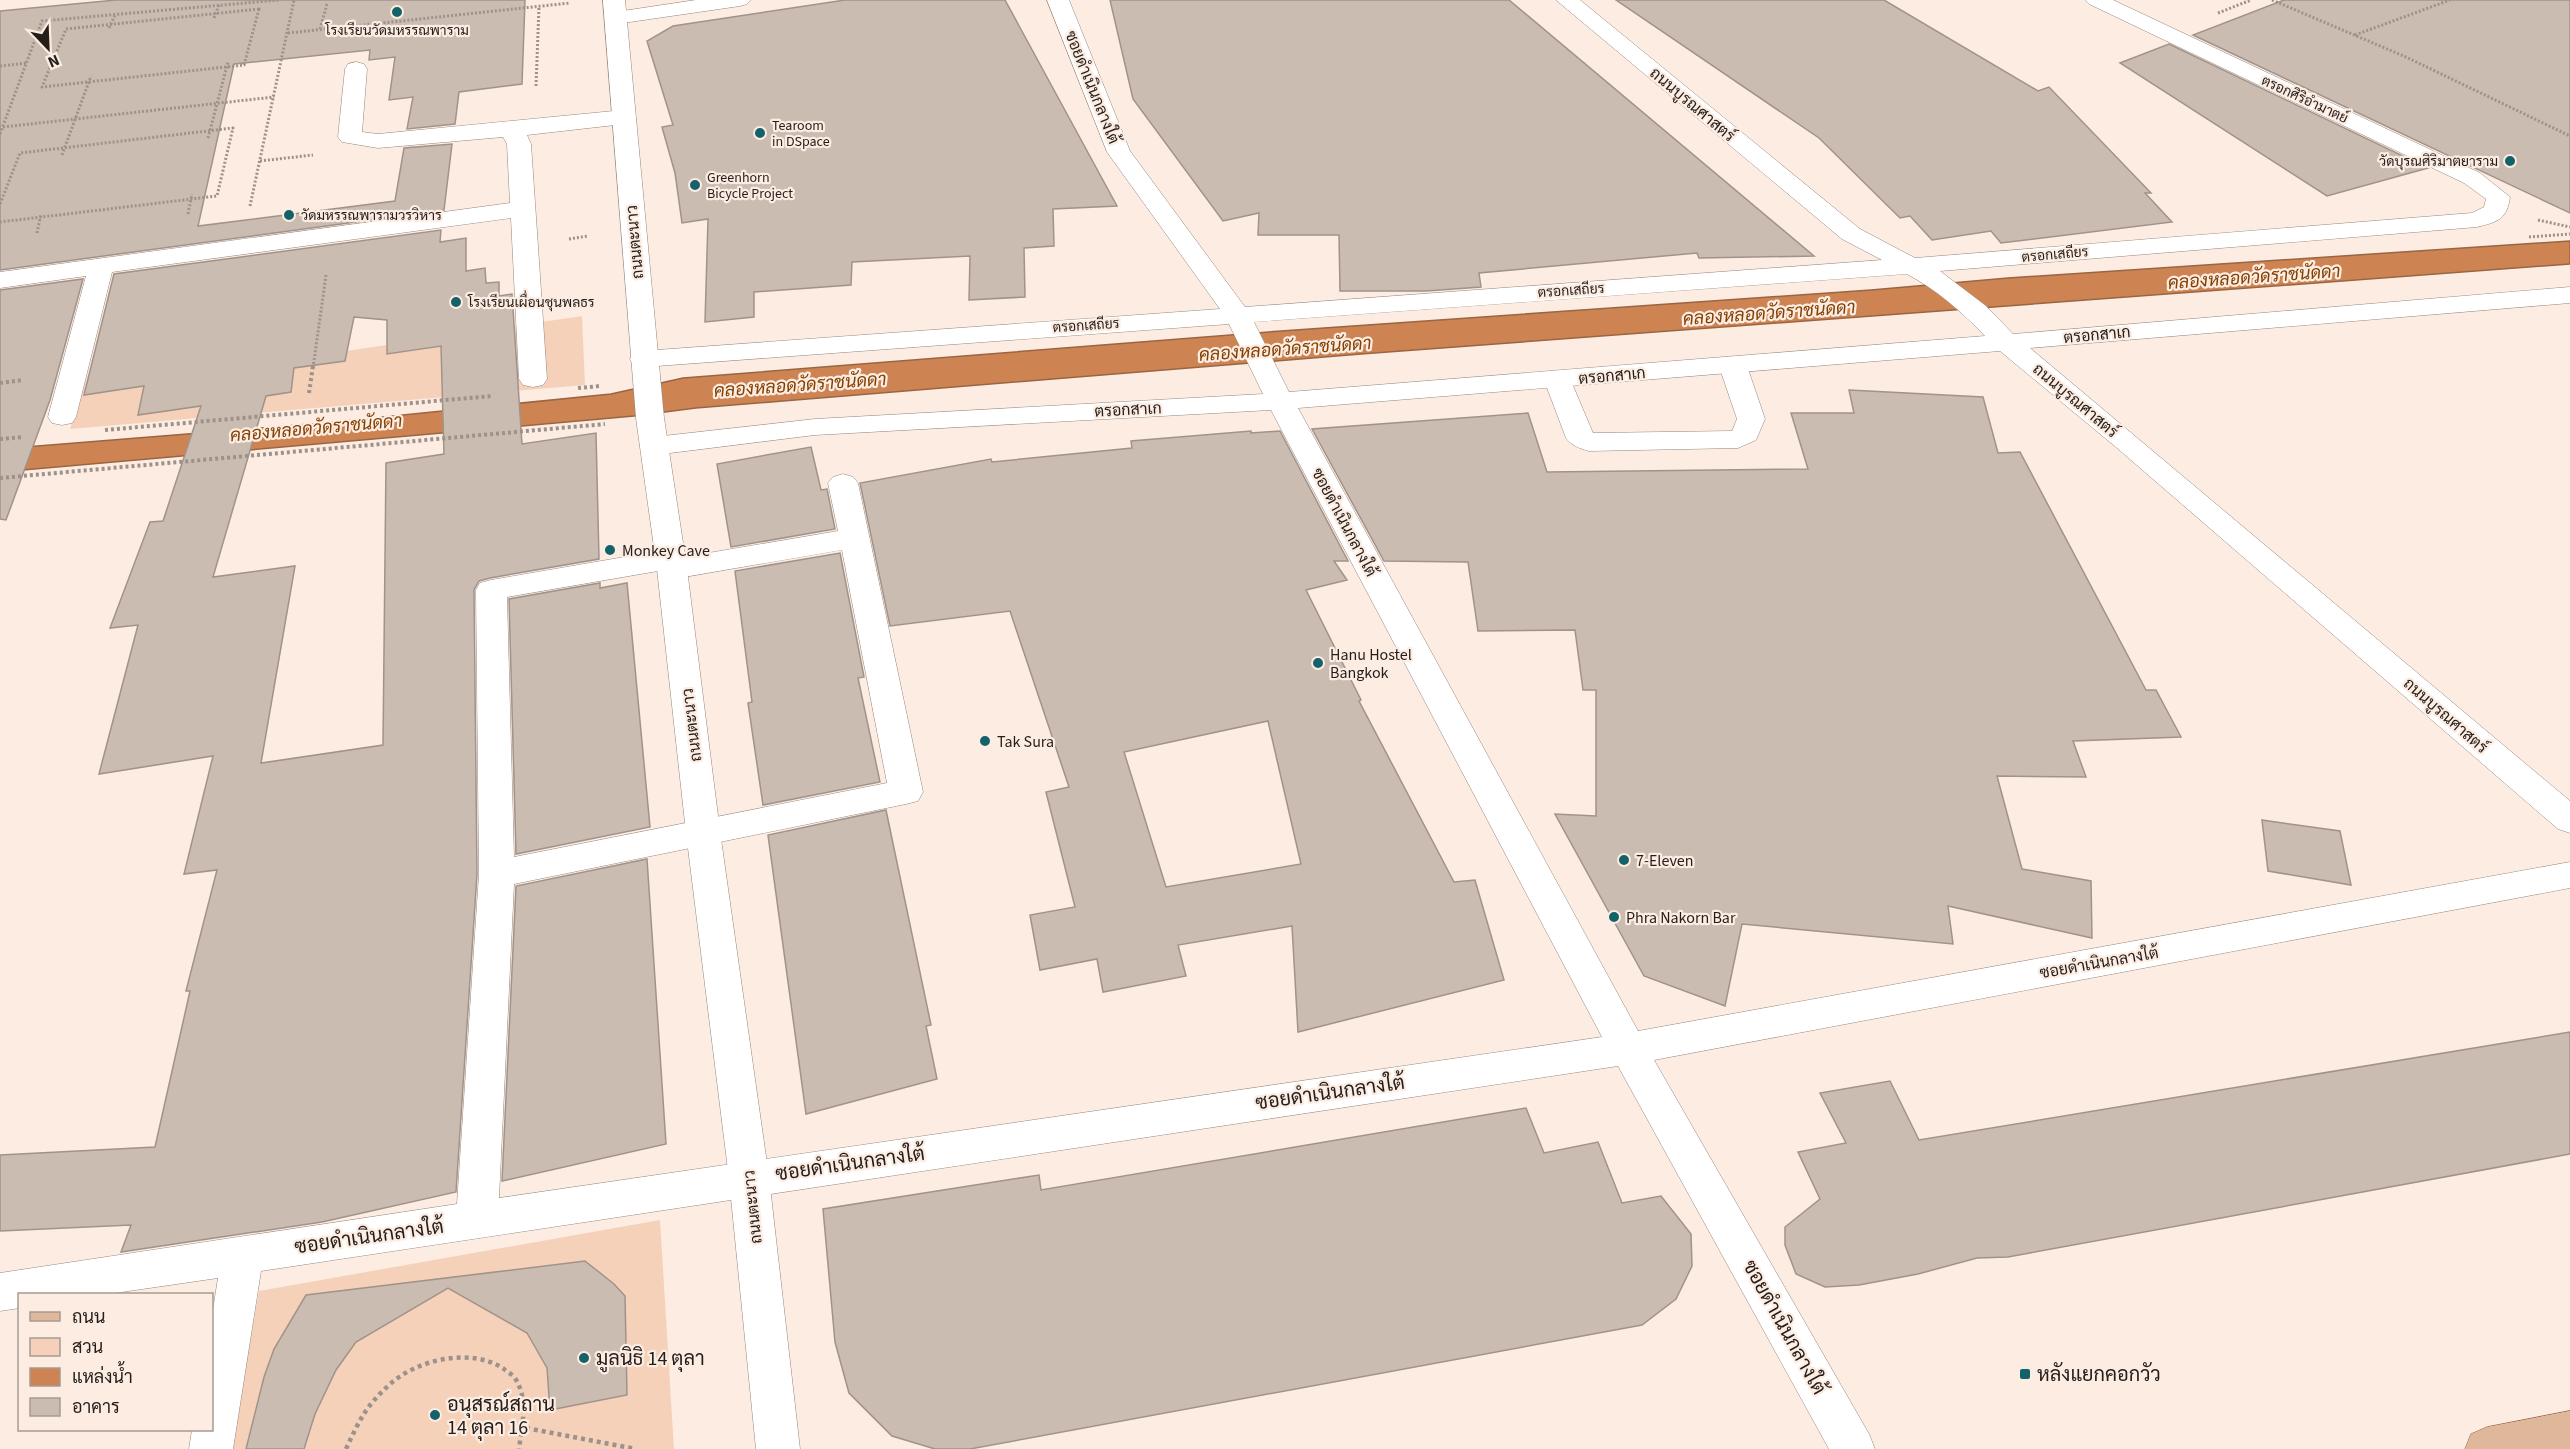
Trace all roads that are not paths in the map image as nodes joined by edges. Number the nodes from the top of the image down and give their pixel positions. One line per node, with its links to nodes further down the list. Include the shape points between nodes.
1 (740, 0): 5 (street)
2 (1058, 0): 15 (street, ซอยดำเนินกลางใต้, via 1119,152)
3 (1567, 0): 12 (street, ถนนบูรณศาสตร์, via 1851,234)
4 (2096, 0): 10 (street, ตรอกศิริอำมาตย์, via 2472,178 2498,198)
5 (615, 9): 7 (street, ถนนตะนาว)
6 (356, 69): 8 (street, via 350,137 378,141)
7 (624, 117): 8 (street); 18 (street, ถนนตะนาว)
8 (507, 130): 9 (street, via 516,135 519,144)
9 (521, 209): 11 (street); 19 (street)
10 (2496, 212): 12 (street, ตรอกเสถียร, via 2477,220)
11 (101, 266): 13 (street); 22 (street)
12 (1908, 266): 15 (street, ตรอกเสถียร); 16 (street, ถนนบูรณศาสตร์, via 1941,282)
13 (0, 280)
14 (2570, 295): 16 (street, ตรอกสาเก)
15 (1241, 323): 18 (street, ตรอกเสถียร); 21 (street, ซอยดำเนินกลางใต้)
16 (2006, 342): 17 (street, ตรอกสาเก); 27 (street, ถนนบูรณศาสตร์)
17 (1733, 366): 20 (street, ตรอกสาเก); 20 (street, via 1751,419 1746,435 1738,439 1589,442 1580,438)
18 (645, 368): 23 (street, ถนนตะนาว)
19 (533, 379)
20 (1558, 380): 21 (street, ตรอกสาเก)
21 (1280, 401): 23 (street, ตรอกสาเก, via 815,427); 31 (street, ซอยดำเนินกลางใต้)
22 (62, 417)
23 (652, 432): 26 (street, ถนนตะนาว)
24 (843, 483): 25 (street)
25 (854, 538): 26 (street); 28 (street, via 906,792)
26 (671, 564): 28 (street, ถนนตะนาว); 29 (street, via 491,590)
27 (2570, 820)
28 (703, 832): 29 (street); 32 (street, ถนนตะนาว)
29 (497, 874): 33 (street)
30 (2570, 875): 31 (street, ซอยดำเนินกลางใต้)
31 (1628, 1048): 32 (street, ซอยดำเนินกลางใต้); 39 (street, ซอยดำเนินกลางใต้)
32 (749, 1178): 33 (street, ซอยดำเนินกลางใต้); 38 (street, ถนนตะนาว)
33 (477, 1220): 34 (street, ซอยดำเนินกลางใต้)
34 (243, 1255): 35 (street, ซอยดำเนินกลางใต้); 37 (street)
35 (0, 1292)
36 (2570, 1432): 40 (main road)
37 (211, 1449)
38 (778, 1449)
39 (1853, 1449)
40 (2487, 1449)

